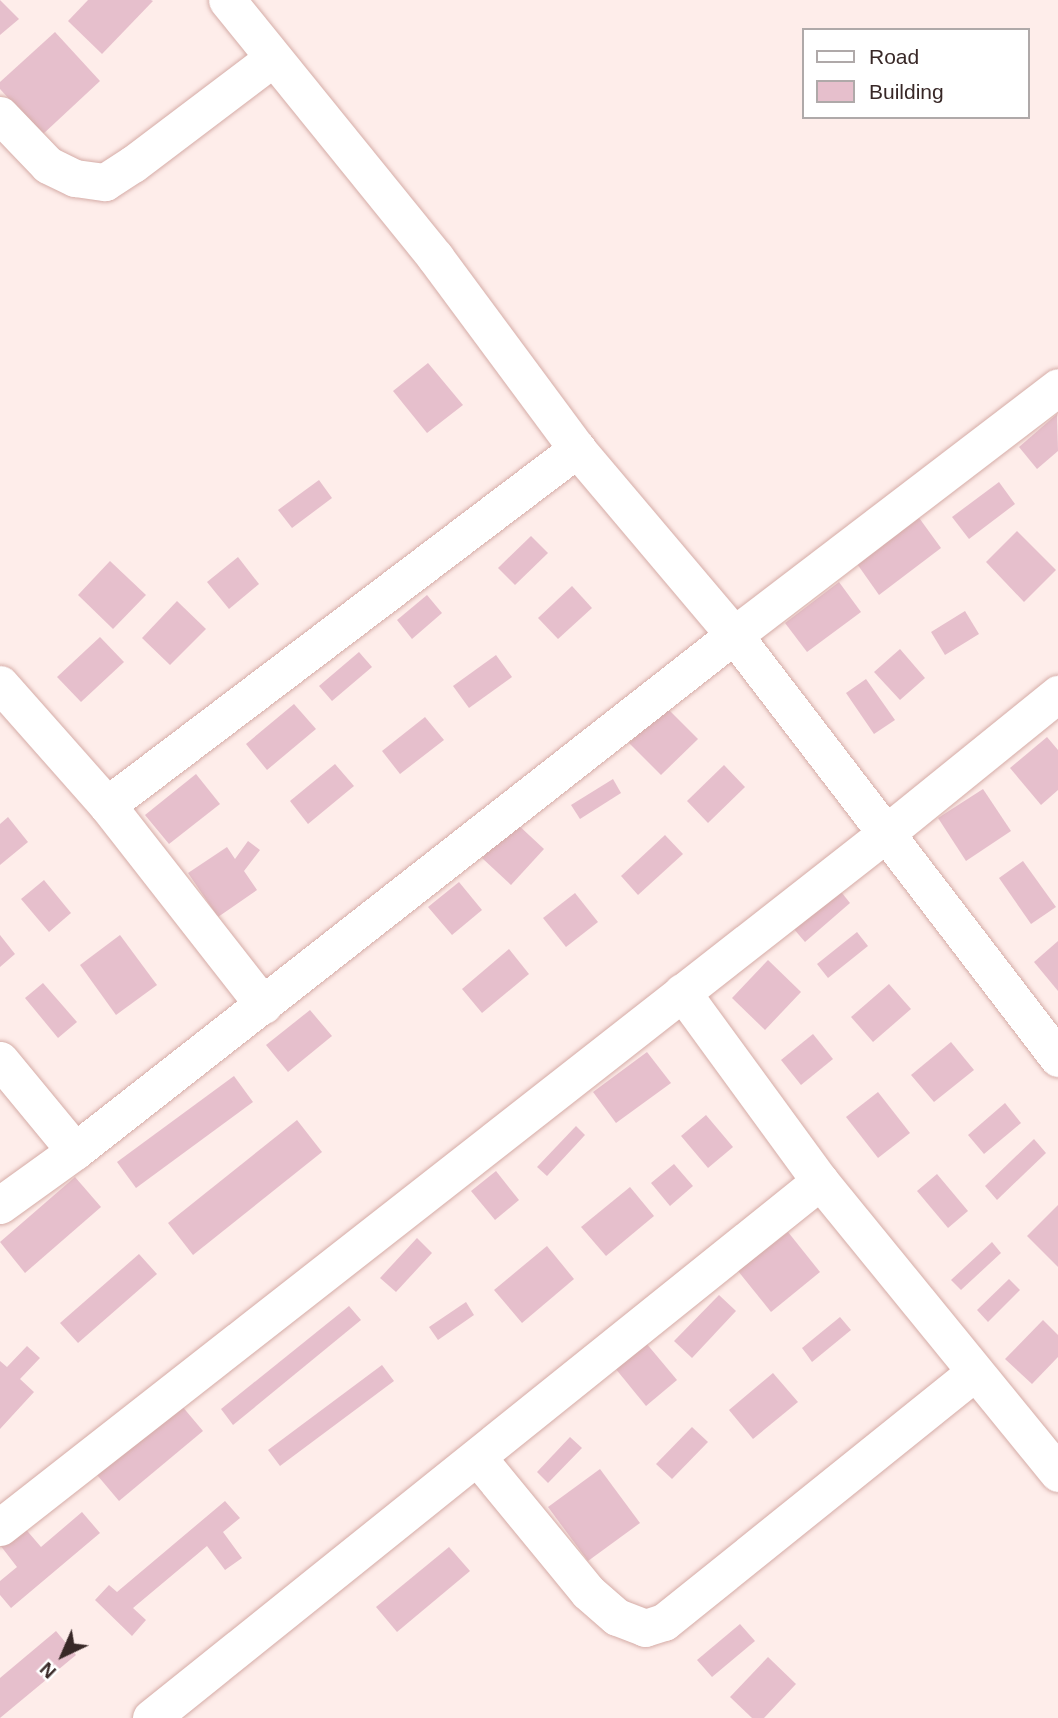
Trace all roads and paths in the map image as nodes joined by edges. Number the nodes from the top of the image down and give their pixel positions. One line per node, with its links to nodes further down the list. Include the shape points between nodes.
1 (227, 0): 2 (street)
2 (272, 58): 3 (street, via 105,182 75,178 48,165); 5 (street, via 435,257)
3 (0, 115)
4 (1058, 387): 6 (street)
5 (577, 449): 6 (street); 9 (street)
6 (734, 635): 10 (street); 12 (street)
7 (0, 684): 9 (street)
8 (1058, 694): 10 (street)
9 (107, 805): 12 (street)
10 (885, 834): 11 (street); 13 (street)
11 (682, 992): 16 (street); 21 (street)
12 (263, 1005): 15 (street)
13 (1058, 1058)
14 (0, 1060): 15 (street)
15 (75, 1151): 17 (street)
16 (820, 1181): 18 (street); 19 (street)
17 (0, 1205)
18 (975, 1372): 19 (street, via 664,1622 645,1628 617,1617 588,1592); 20 (street)
19 (478, 1458): 22 (street)
20 (1058, 1473)
21 (0, 1527)
22 (151, 1718)

